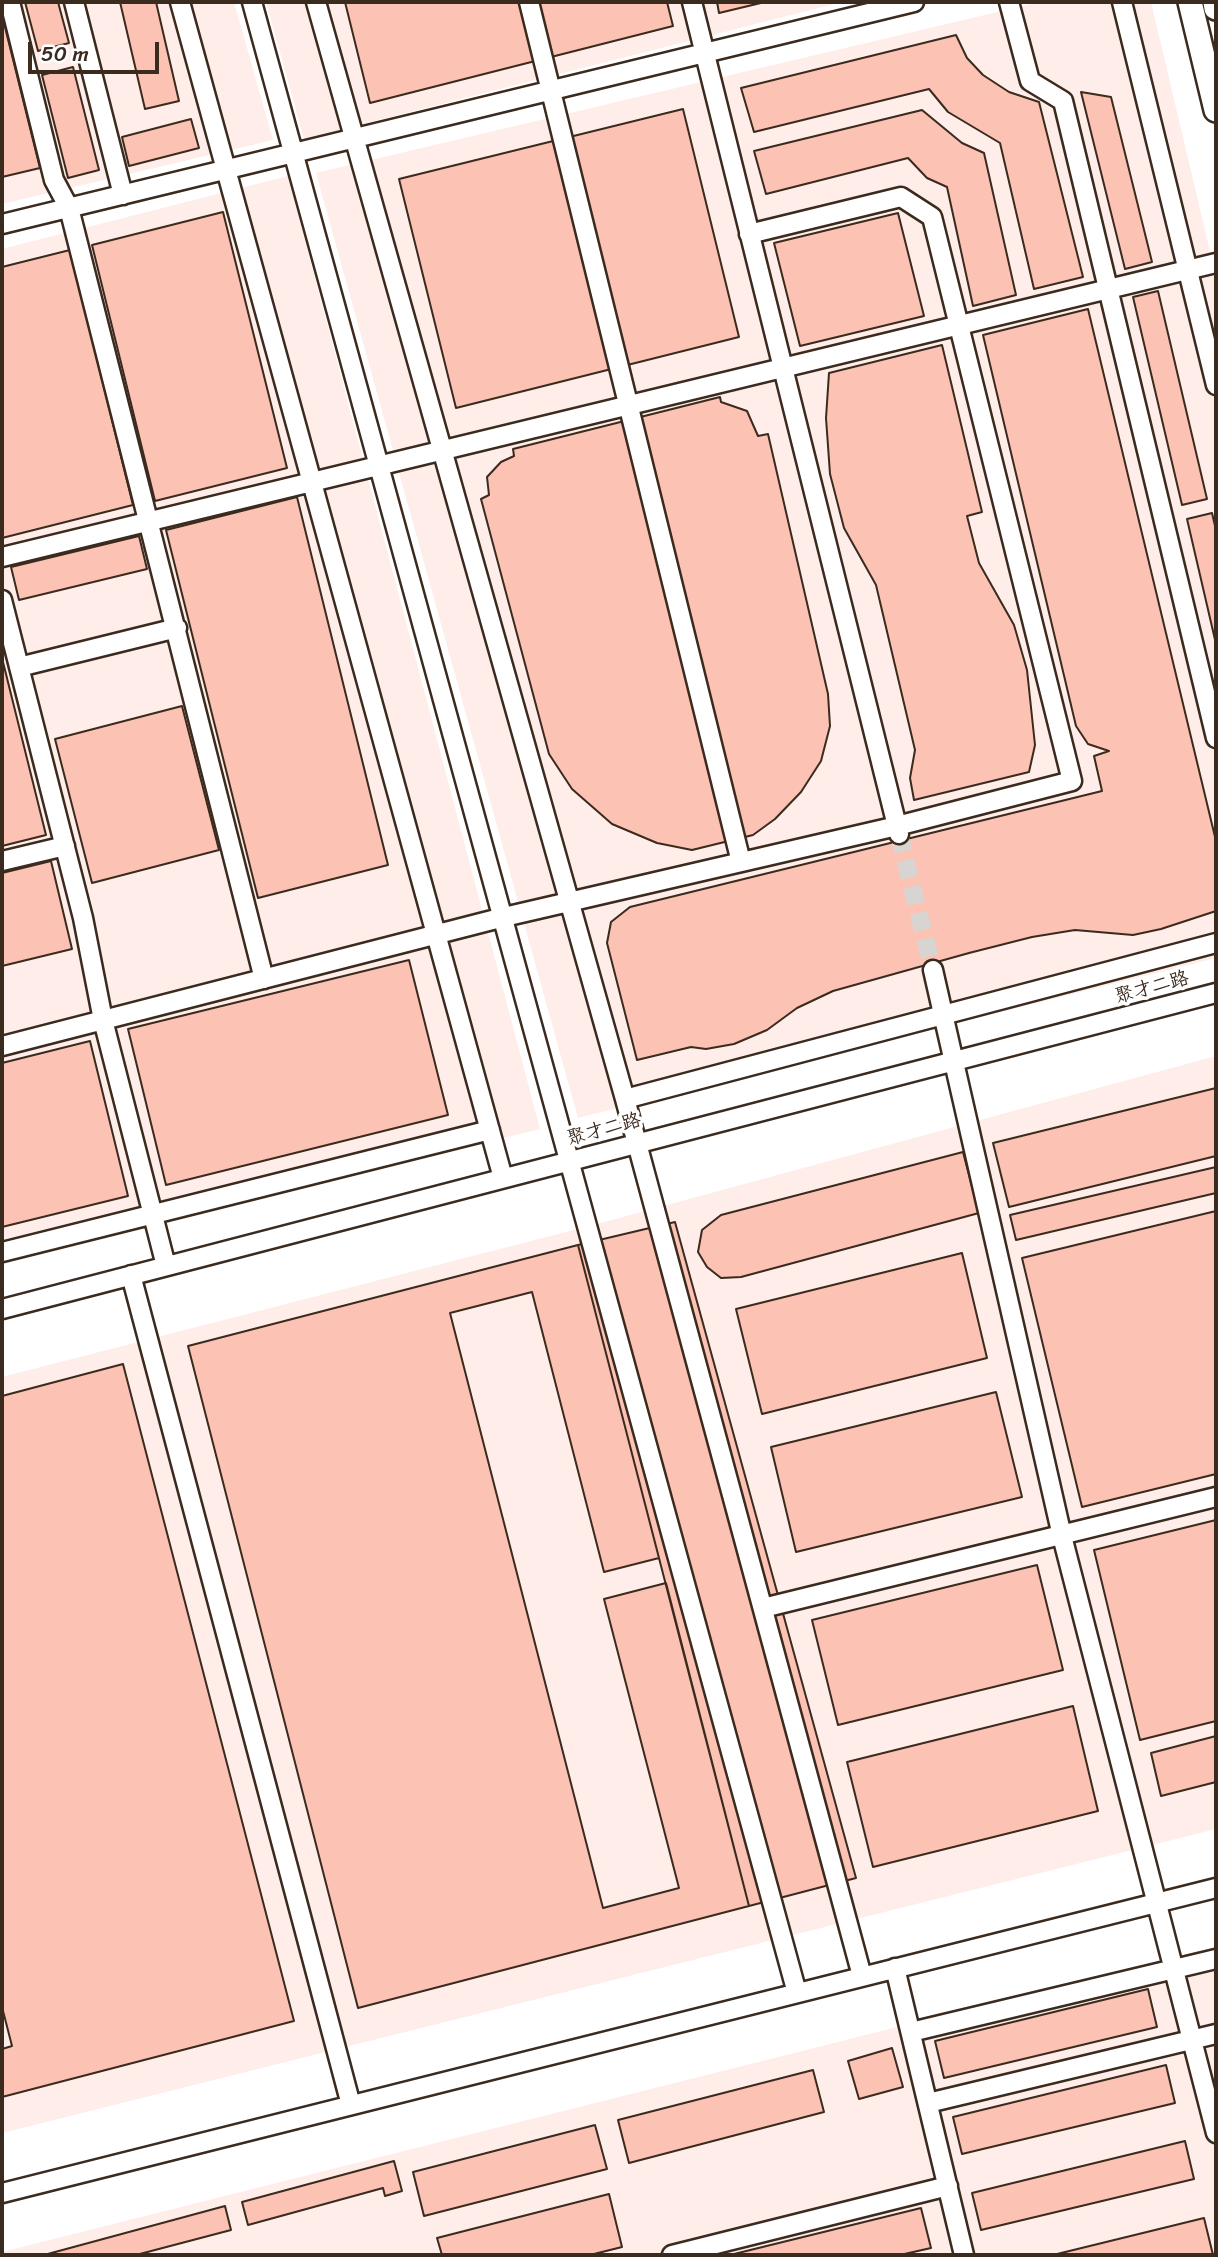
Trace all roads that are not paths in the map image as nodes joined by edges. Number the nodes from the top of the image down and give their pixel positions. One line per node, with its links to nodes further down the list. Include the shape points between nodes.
1 (10, 2): 21 (street, via 54,180)
2 (74, 2): 20 (street)
3 (180, 2): 19 (street)
4 (252, 2): 18 (street)
5 (316, 2): 17 (street)
6 (529, 2): 15 (street)
7 (692, 2): 14 (street)
8 (914, 2): 14 (street)
9 (1009, 2): 26 (street, via 1030,81 1063,101)
10 (1122, 2): 25 (street)
11 (1190, 2): 16 (main road)
12 (1214, 2): 13 (main road)
13 (1216, 8)
14 (704, 53): 15 (street); 23 (street)
15 (552, 90): 17 (street); 30 (street)
16 (1216, 110)
17 (353, 139): 18 (street); 31 (street)
18 (294, 153): 19 (street); 32 (street)
19 (227, 170): 20 (street); 33 (street)
20 (123, 195): 21 (street)
21 (69, 208): 22 (street); 34 (street)
22 (2, 224)
23 (749, 234): 27 (street, via 901,197 932,217); 28 (street)
24 (1216, 263): 25 (street)
25 (1188, 270): 26 (street); 29 (street)
26 (1109, 289): 27 (street); 39 (street)
27 (958, 324): 28 (street); 40 (street, via 1072,781)
28 (782, 369): 30 (street); 40 (street)
29 (1216, 384)
30 (630, 406): 31 (street); 43 (street)
31 (442, 452): 32 (street); 44 (street)
32 (380, 466): 33 (street); 45 (street)
33 (314, 482): 34 (street); 46 (street)
34 (150, 522): 35 (street); 37 (street)
35 (2, 557)
36 (2, 600): 38 (street)
37 (177, 628): 38 (street); 49 (street)
38 (19, 667): 41 (street)
39 (1216, 738)
40 (898, 830): 43 (street)
41 (65, 846): 42 (street); 52 (street)
42 (2, 861)
43 (741, 862): 44 (street)
44 (570, 901): 45 (street); 55 (street)
45 (504, 917): 46 (street); 58 (street)
46 (437, 934): 49 (street); 56 (street)
47 (1216, 943): 51 (street)
48 (933, 971): 51 (street)
49 (264, 979): 52 (street)
50 (1216, 993): 54 (street, 聚才二路)
51 (944, 1016): 54 (street); 55 (street)
52 (103, 1020): 53 (street); 60 (street)
53 (2, 1046)
54 (956, 1061): 57 (street, 聚才二路); 66 (street)
55 (625, 1099): 57 (street)
56 (490, 1130): 59 (street); 60 (street)
57 (637, 1143): 58 (street, 聚才二路); 67 (street)
58 (570, 1161): 59 (street, 聚才二路); 74 (street)
59 (503, 1178): 62 (street, 聚才二路)
60 (152, 1214): 61 (street); 62 (street)
61 (2, 1252)
62 (166, 1266): 63 (street, 聚才二路)
63 (131, 1275): 64 (street, 聚才二路); 79 (street)
64 (2, 1309)
65 (1216, 1497): 66 (street)
66 (1062, 1536): 67 (street); 69 (street)
67 (762, 1608): 73 (street)
68 (1216, 1888): 69 (street)
69 (1157, 1903): 71 (street); 72 (street)
70 (1216, 1959): 72 (street)
71 (895, 1968): 73 (street); 75 (street)
72 (1174, 1970): 75 (street); 77 (street)
73 (862, 1976): 74 (street)
74 (797, 1993): 79 (street)
75 (911, 2032): 78 (street)
76 (1216, 2034): 77 (street)
77 (1192, 2040): 78 (street); 80 (street)
78 (928, 2103): 81 (street)
79 (351, 2105): 82 (street)
80 (1216, 2133)
81 (948, 2186): 83 (street); 84 (street)
82 (2, 2193)
83 (672, 2255)
84 (964, 2255)

